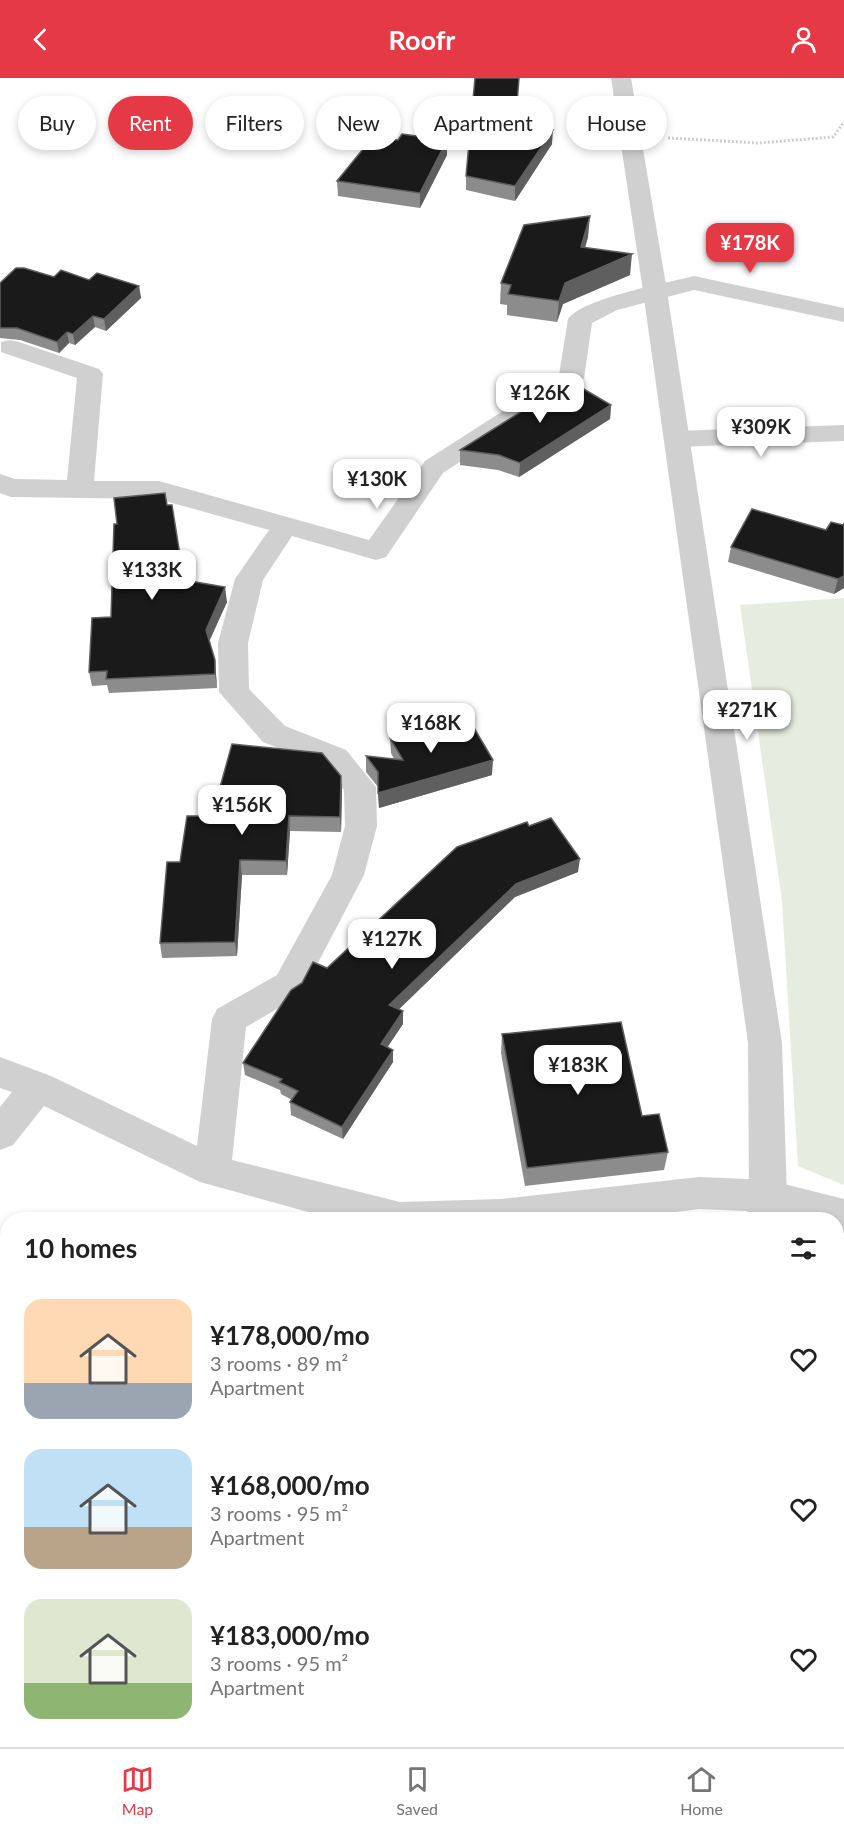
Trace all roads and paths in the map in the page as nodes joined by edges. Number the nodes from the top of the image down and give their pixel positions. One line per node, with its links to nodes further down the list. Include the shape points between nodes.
1 (621, 78): 2 (street)
2 (624, 96)
3 (844, 122): 4 (path, via 833,137 758,143)
4 (667, 137)
5 (633, 150): 6 (street)
6 (655, 291): 7 (street, via 694,283); 10 (street); 13 (street, via 580,319 571,378 434,467 376,551)
7 (844, 315)
8 (10, 347): 12 (street, via 90,374)
9 (844, 433): 10 (street)
10 (677, 439): 18 (street, via 765,1043)
11 (0, 483): 12 (street, via 11,488)
12 (80, 489): 13 (street, via 159,490)
13 (286, 525): 17 (street, via 249,579 234,643 234,692 274,734 335,758 360,787 361,826 348,875 289,985 229,1019)
14 (0, 1072): 15 (street)
15 (38, 1087): 16 (street); 17 (street)
16 (0, 1134)
17 (213, 1171): 19 (street)
18 (767, 1208): 20 (street, via 699,1193); 21 (street)
19 (373, 1212)
20 (535, 1212)
21 (806, 1212)

